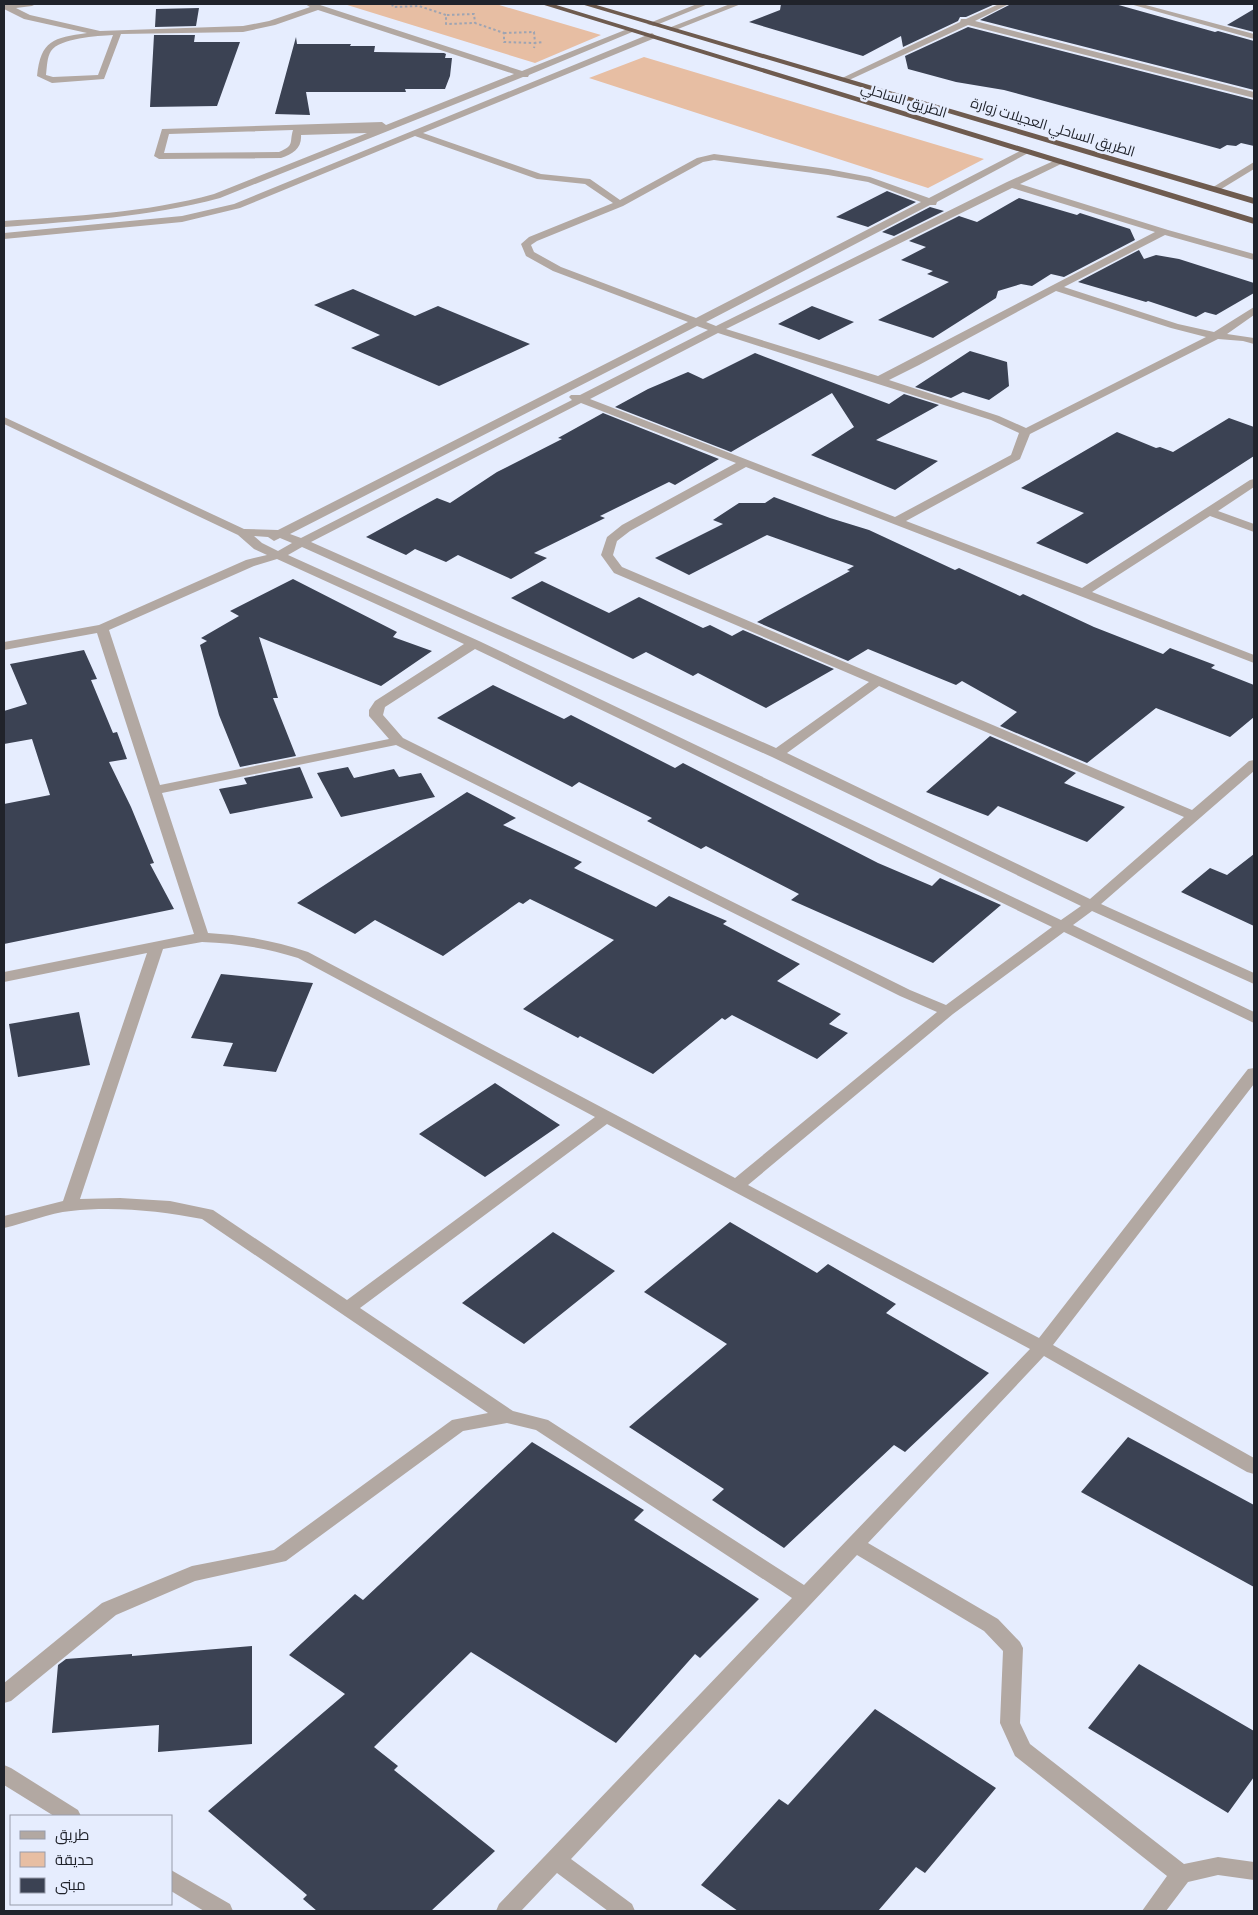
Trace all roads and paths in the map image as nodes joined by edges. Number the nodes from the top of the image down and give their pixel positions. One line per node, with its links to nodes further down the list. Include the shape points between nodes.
1 (32, 4): 11 (street)
2 (307, 4): 12 (street)
3 (392, 4): 10 (path, via 393,7)
4 (545, 4): 18 (highway, الطريق الساحلي)
5 (584, 4): 16 (highway, الطريق الساحلي العجيلات زوارة)
6 (704, 4): 16 (street)
7 (737, 4): 17 (street)
8 (1004, 4): 14 (street)
9 (1134, 4): 23 (street)
10 (418, 5): 13 (path)
11 (5, 6): 20 (street, via 27,17)
12 (318, 7): 19 (street, via 257,27); 27 (street)
13 (446, 14): 15 (path, via 474,14); 15 (path, via 446,24)
14 (964, 21): 28 (street); 30 (street)
15 (475, 23): 21 (path)
16 (651, 24): 17 (highway, الطريق الساحلي العجيلات زوارة)
17 (670, 29): 28 (highway, الطريق الساحلي العجيلات زوارة)
18 (633, 30): 22 (highway, الطريق الساحلي); 27 (street)
19 (118, 32): 20 (street); 20 (street, via 101,77 52,80 40,76 46,52 54,44)
20 (100, 33)
21 (504, 33): 25 (path, via 504,42); 25 (path, via 534,32)
22 (652, 36): 29 (street); 36 (highway, الطريق الساحلي)
23 (1254, 37)
24 (544, 42): 25 (path)
25 (535, 43): 26 (path)
26 (534, 53)
27 (522, 74): 29 (street); 31 (street)
28 (844, 79): 40 (highway, الطريق الساحلي العجيلات زوارة)
29 (543, 81): 33 (street)
30 (1254, 96)
31 (393, 125): 32 (street); 32 (street, via 165,131 159,156 281,155 292,150 297,142 296,132)
32 (381, 130): 34 (street)
33 (414, 133): 35 (street); 43 (street, via 540,177 587,181)
34 (368, 135): 35 (street); 46 (street, via 195,202 154,211)
35 (389, 142): 48 (street, via 237,206 215,212 161,222)
36 (1025, 152): 37 (highway, الطريق الساحلي); 42 (street)
37 (1058, 162): 39 (street); 45 (highway, الطريق الساحلي)
38 (1254, 165): 40 (street)
39 (1010, 184): 44 (street); 47 (street)
40 (1215, 189): 41 (highway, الطريق الساحلي العجيلات زوارة)
41 (1254, 201)
42 (928, 202): 43 (street, via 870,180 714,157 700,160); 44 (street); 51 (street)
43 (620, 204): 54 (street, via 533,239 526,247 530,254 557,269)
44 (953, 211): 52 (street)
45 (1254, 221)
46 (4, 224)
47 (1164, 232): 49 (street); 50 (street)
48 (4, 236)
49 (1254, 257)
50 (1055, 287): 56 (street); 58 (street)
51 (757, 290): 52 (street); 54 (street)
52 (779, 298): 55 (street)
53 (1254, 310): 56 (street)
54 (698, 321): 55 (street); 59 (street)
55 (718, 330): 58 (street); 60 (street)
56 (1216, 336): 57 (street); 62 (street)
57 (1254, 341)
58 (879, 380): 62 (street, via 995,418)
59 (562, 392): 60 (street); 69 (street)
60 (581, 400): 63 (street); 70 (street)
61 (4, 420): 68 (street)
62 (1026, 432): 66 (street, via 1016,457)
63 (745, 463): 66 (street); 79 (street, via 626,528 611,540 607,555 618,570)
64 (1254, 482): 65 (street)
65 (1210, 512): 67 (street); 74 (street)
66 (896, 521): 74 (street)
67 (1254, 528)
68 (242, 532): 69 (street); 71 (street)
69 (280, 534): 70 (street); 71 (street)
70 (301, 542): 72 (street); 81 (street)
71 (258, 546): 72 (street); 73 (street)
72 (280, 555): 73 (street); 76 (street)
73 (250, 564): 75 (street)
74 (1083, 593): 78 (street)
75 (102, 628): 77 (street); 83 (street)
76 (474, 644): 80 (street, via 380,704 376,716); 86 (street)
77 (4, 646)
78 (1254, 659)
79 (878, 681): 81 (street); 84 (street)
80 (398, 740): 83 (street); 91 (street, via 905,993)
81 (777, 754): 85 (street)
82 (1254, 764): 84 (street)
83 (154, 790): 87 (street)
84 (1194, 816): 85 (street)
85 (1091, 905): 86 (street); 90 (street)
86 (1062, 925): 91 (street); 92 (street)
87 (202, 937): 88 (street); 94 (street, via 239,939 303,954)
88 (157, 946): 89 (street); 96 (street)
89 (4, 977)
90 (1254, 979)
91 (948, 1011): 95 (street)
92 (1254, 1018)
93 (1254, 1073): 99 (street)
94 (606, 1117): 95 (street); 98 (street)
95 (736, 1186): 99 (street)
96 (70, 1205): 97 (street); 98 (street, via 170,1207 206,1214)
97 (4, 1222)
98 (348, 1309): 100 (street)
99 (1042, 1347): 101 (street); 102 (street)
100 (507, 1416): 103 (street, via 542,1425); 104 (street, via 458,1425 280,1556 192,1574 109,1609)
101 (1254, 1467)
102 (854, 1544): 103 (street); 109 (street, via 991,1625 1013,1648 1010,1723 1022,1750)
103 (805, 1596): 107 (street)
104 (4, 1695)
105 (4, 1774): 106 (street)
106 (68, 1815)
107 (556, 1860): 112 (street); 113 (street)
108 (1254, 1871): 109 (street, via 1218,1866)
109 (1181, 1874): 114 (street)
110 (172, 1880): 111 (street)
111 (222, 1911)
112 (507, 1911)
113 (624, 1911)
114 (1154, 1911)

